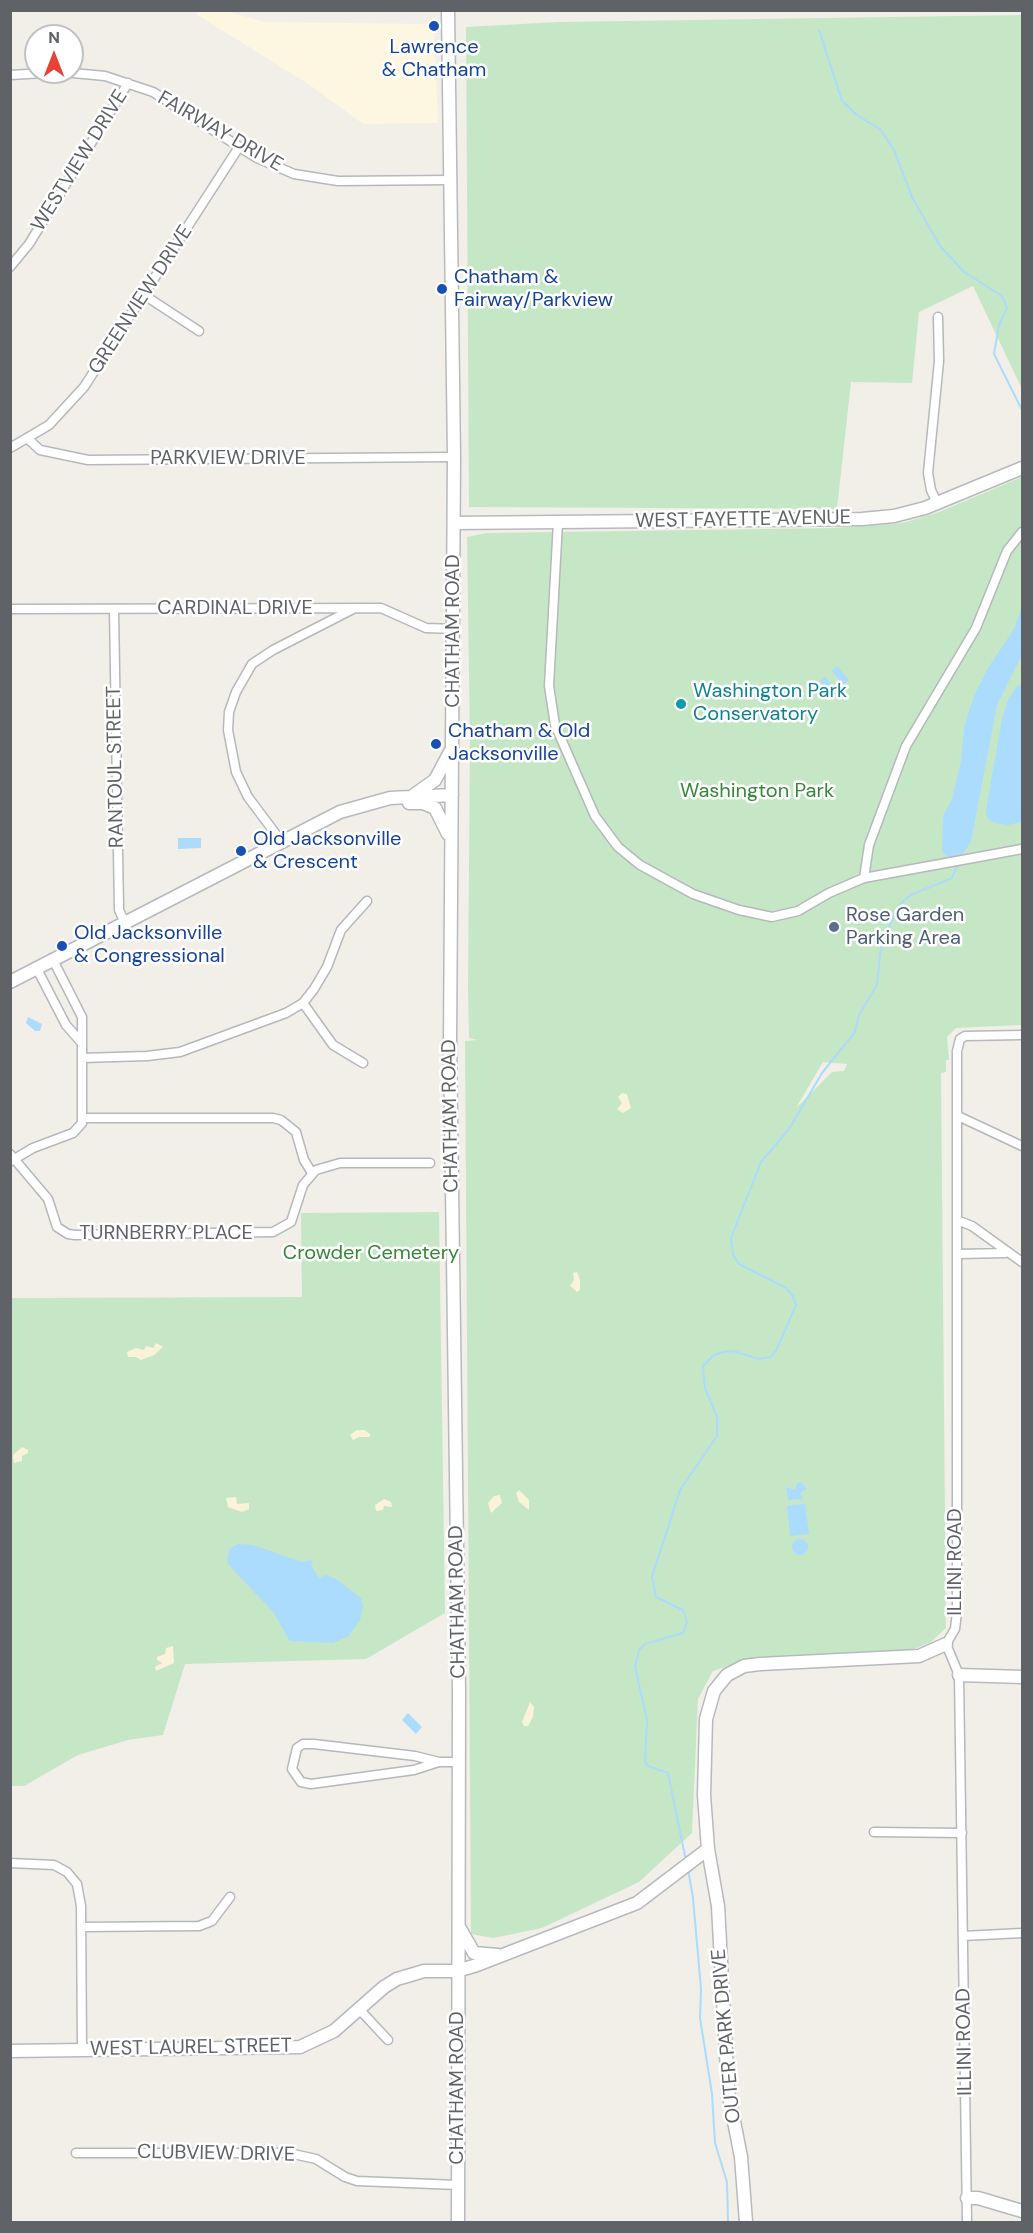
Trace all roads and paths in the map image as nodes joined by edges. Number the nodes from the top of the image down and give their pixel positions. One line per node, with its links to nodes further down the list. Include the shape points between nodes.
1 (448, 10): 5 (street, CHATHAM ROAD)
2 (84, 74): 3 (street, FAIRWAY DRIVE)
3 (128, 83): 4 (street, FAIRWAY DRIVE, via 153,92); 6 (street, WESTVIEW DRIVE, via 29,244)
4 (239, 147): 5 (street, FAIRWAY DRIVE, via 275,168 318,179); 7 (street, GREENVIEW DRIVE)
5 (451, 180): 12 (street, CHATHAM ROAD)
6 (10, 267)
7 (144, 295): 9 (street); 10 (street, GREENVIEW DRIVE, via 66,410)
8 (938, 317): 14 (street, via 939,361 928,473)
9 (199, 331)
10 (27, 438): 11 (street); 12 (street, PARKVIEW DRIVE, via 40,450 88,460)
11 (10, 448)
12 (454, 457): 16 (street, CHATHAM ROAD)
13 (1023, 468): 14 (street, WEST FAYETTE AVENUE)
14 (937, 503): 15 (street, WEST FAYETTE AVENUE, via 911,512 862,519)
15 (558, 522): 16 (street, WEST FAYETTE AVENUE); 29 (street, via 551,705 572,767 609,837 628,856 676,887 772,917 798,911)
16 (454, 523): 21 (street, CHATHAM ROAD)
17 (1023, 532): 29 (street, via 1007,551 976,628 906,746 872,836)
18 (10, 609): 20 (street, CARDINAL DRIVE)
19 (354, 609): 20 (street, CARDINAL DRIVE); 21 (street, CARDINAL DRIVE, via 381,608 426,628); 26 (street, via 252,664 229,712 228,730 236,772 248,797)
20 (114, 610): 31 (street, RANTOUL STREET, via 119,910)
21 (454, 629): 22 (street, CHATHAM ROAD)
22 (453, 746): 23 (street, CHATHAM ROAD); 24 (street, via 435,780)
23 (452, 795): 24 (street); 27 (street, CHATHAM ROAD)
24 (412, 796): 25 (street)
25 (360, 805): 26 (street); 27 (street, via 430,805 444,821)
26 (281, 841): 31 (street)
27 (452, 845): 54 (street, CHATHAM ROAD, via 450,1042)
28 (1023, 849): 29 (street)
29 (864, 878)
30 (368, 901): 35 (street, via 341,930 322,978)
31 (125, 923): 32 (street)
32 (53, 960): 33 (street); 37 (street, via 82,1017)
33 (37, 969): 34 (street); 37 (street, via 66,1025)
34 (10, 982)
35 (303, 1003): 38 (street, via 180,1052); 39 (street, via 333,1045)
36 (1023, 1035): 40 (street, ILLINI ROAD, via 970,1035 960,1040)
37 (80, 1041): 38 (street)
38 (82, 1058): 41 (street)
39 (363, 1063)
40 (957, 1116): 42 (street); 46 (street, ILLINI ROAD)
41 (82, 1118): 43 (street, via 79,1129); 45 (street, via 273,1118 296,1132)
42 (1023, 1146)
43 (12, 1158): 45 (street, TURNBERRY PLACE, via 48,1199 57,1227 75,1235 273,1232 291,1222 303,1185)
44 (430, 1163): 45 (street, via 340,1163)
45 (312, 1173)
46 (957, 1220): 47 (street, ILLINI ROAD); 48 (street, via 972,1226)
47 (957, 1254): 48 (street); 50 (street, ILLINI ROAD, via 957,1612 955,1629)
48 (1008, 1254): 49 (street)
49 (1023, 1262)
50 (946, 1644): 51 (street, ILLINI ROAD); 57 (street, via 919,1656 760,1664 744,1666 727,1675 714,1691 706,1719 704,1795)
51 (959, 1675): 52 (street); 56 (street, ILLINI ROAD)
52 (1023, 1677)
53 (439, 1762): 53 (street, via 414,1770 311,1784 301,1782 292,1768 297,1748 303,1744); 54 (street)
54 (459, 1762): 60 (street, CHATHAM ROAD)
55 (874, 1832): 56 (street)
56 (962, 1833): 63 (street, ILLINI ROAD)
57 (708, 1849): 64 (street, WEST LAUREL STREET, via 637,1903); 75 (street, OUTER PARK DRIVE, via 718,1906 728,2091 741,2157)
58 (10, 1863): 61 (street, via 54,1865 67,1872 80,1894)
59 (230, 1897): 61 (street, via 212,1921 199,1926)
60 (458, 1923): 64 (street, via 474,1953); 65 (street, CHATHAM ROAD)
61 (81, 1927): 68 (street)
62 (1023, 1933): 63 (street)
63 (963, 1936): 72 (street, ILLINI ROAD)
64 (505, 1955): 65 (street, WEST LAUREL STREET)
65 (457, 1971): 66 (street, WEST LAUREL STREET, via 424,1971 403,1976); 71 (street, CHATHAM ROAD)
66 (359, 2009): 67 (street); 68 (street, WEST LAUREL STREET, via 322,2039 300,2047)
67 (388, 2040)
68 (82, 2050): 69 (street, WEST LAUREL STREET)
69 (10, 2051)
70 (76, 2153): 71 (street, CLUBVIEW DRIVE, via 289,2153 316,2159 357,2181)
71 (458, 2185): 74 (street, CHATHAM ROAD)
72 (967, 2198): 73 (street); 76 (street, ILLINI ROAD)
73 (1023, 2211)
74 (458, 2223)
75 (746, 2223)
76 (967, 2223)

